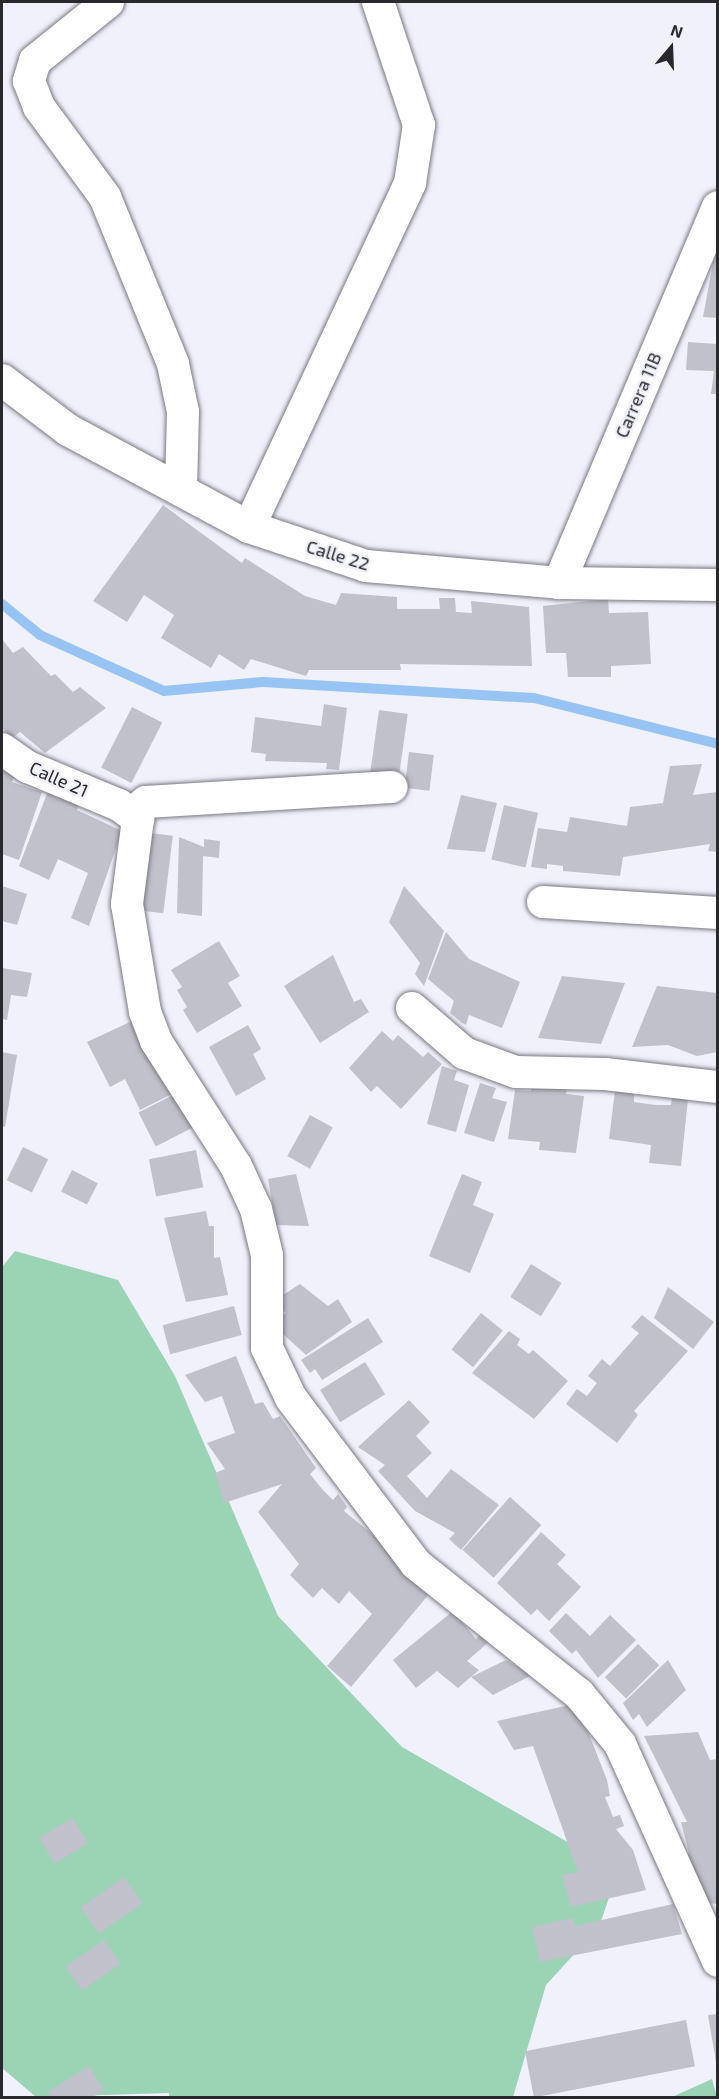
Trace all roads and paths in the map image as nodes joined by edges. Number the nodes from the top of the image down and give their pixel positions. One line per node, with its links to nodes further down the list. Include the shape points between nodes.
1 (108, 2): 5 (street, via 35,61 29,81 39,106 105,197 173,364 183,412)
2 (378, 2): 6 (street, via 419,125 410,183)
3 (717, 207): 7 (street, Carrera 11B)
4 (2, 380): 5 (street, Calle 22, via 68,430)
5 (181, 490): 6 (street, Calle 22)
6 (249, 527): 7 (street, Calle 22, via 366,566)
7 (559, 583): 8 (street, Calle 22)
8 (717, 585)
9 (2, 749): 11 (street, Calle 21, via 28,767)
10 (392, 787): 11 (street, via 146,802)
11 (125, 809): 16 (street, via 140,827 127,904 145,1012 156,1041 236,1166 256,1209 267,1255 267,1348 291,1398 416,1564 579,1694 620,1744)
12 (543, 902): 13 (street)
13 (717, 913)
14 (411, 1008): 15 (street, via 464,1053 516,1072 605,1074)
15 (717, 1087)
16 (717, 1961)

